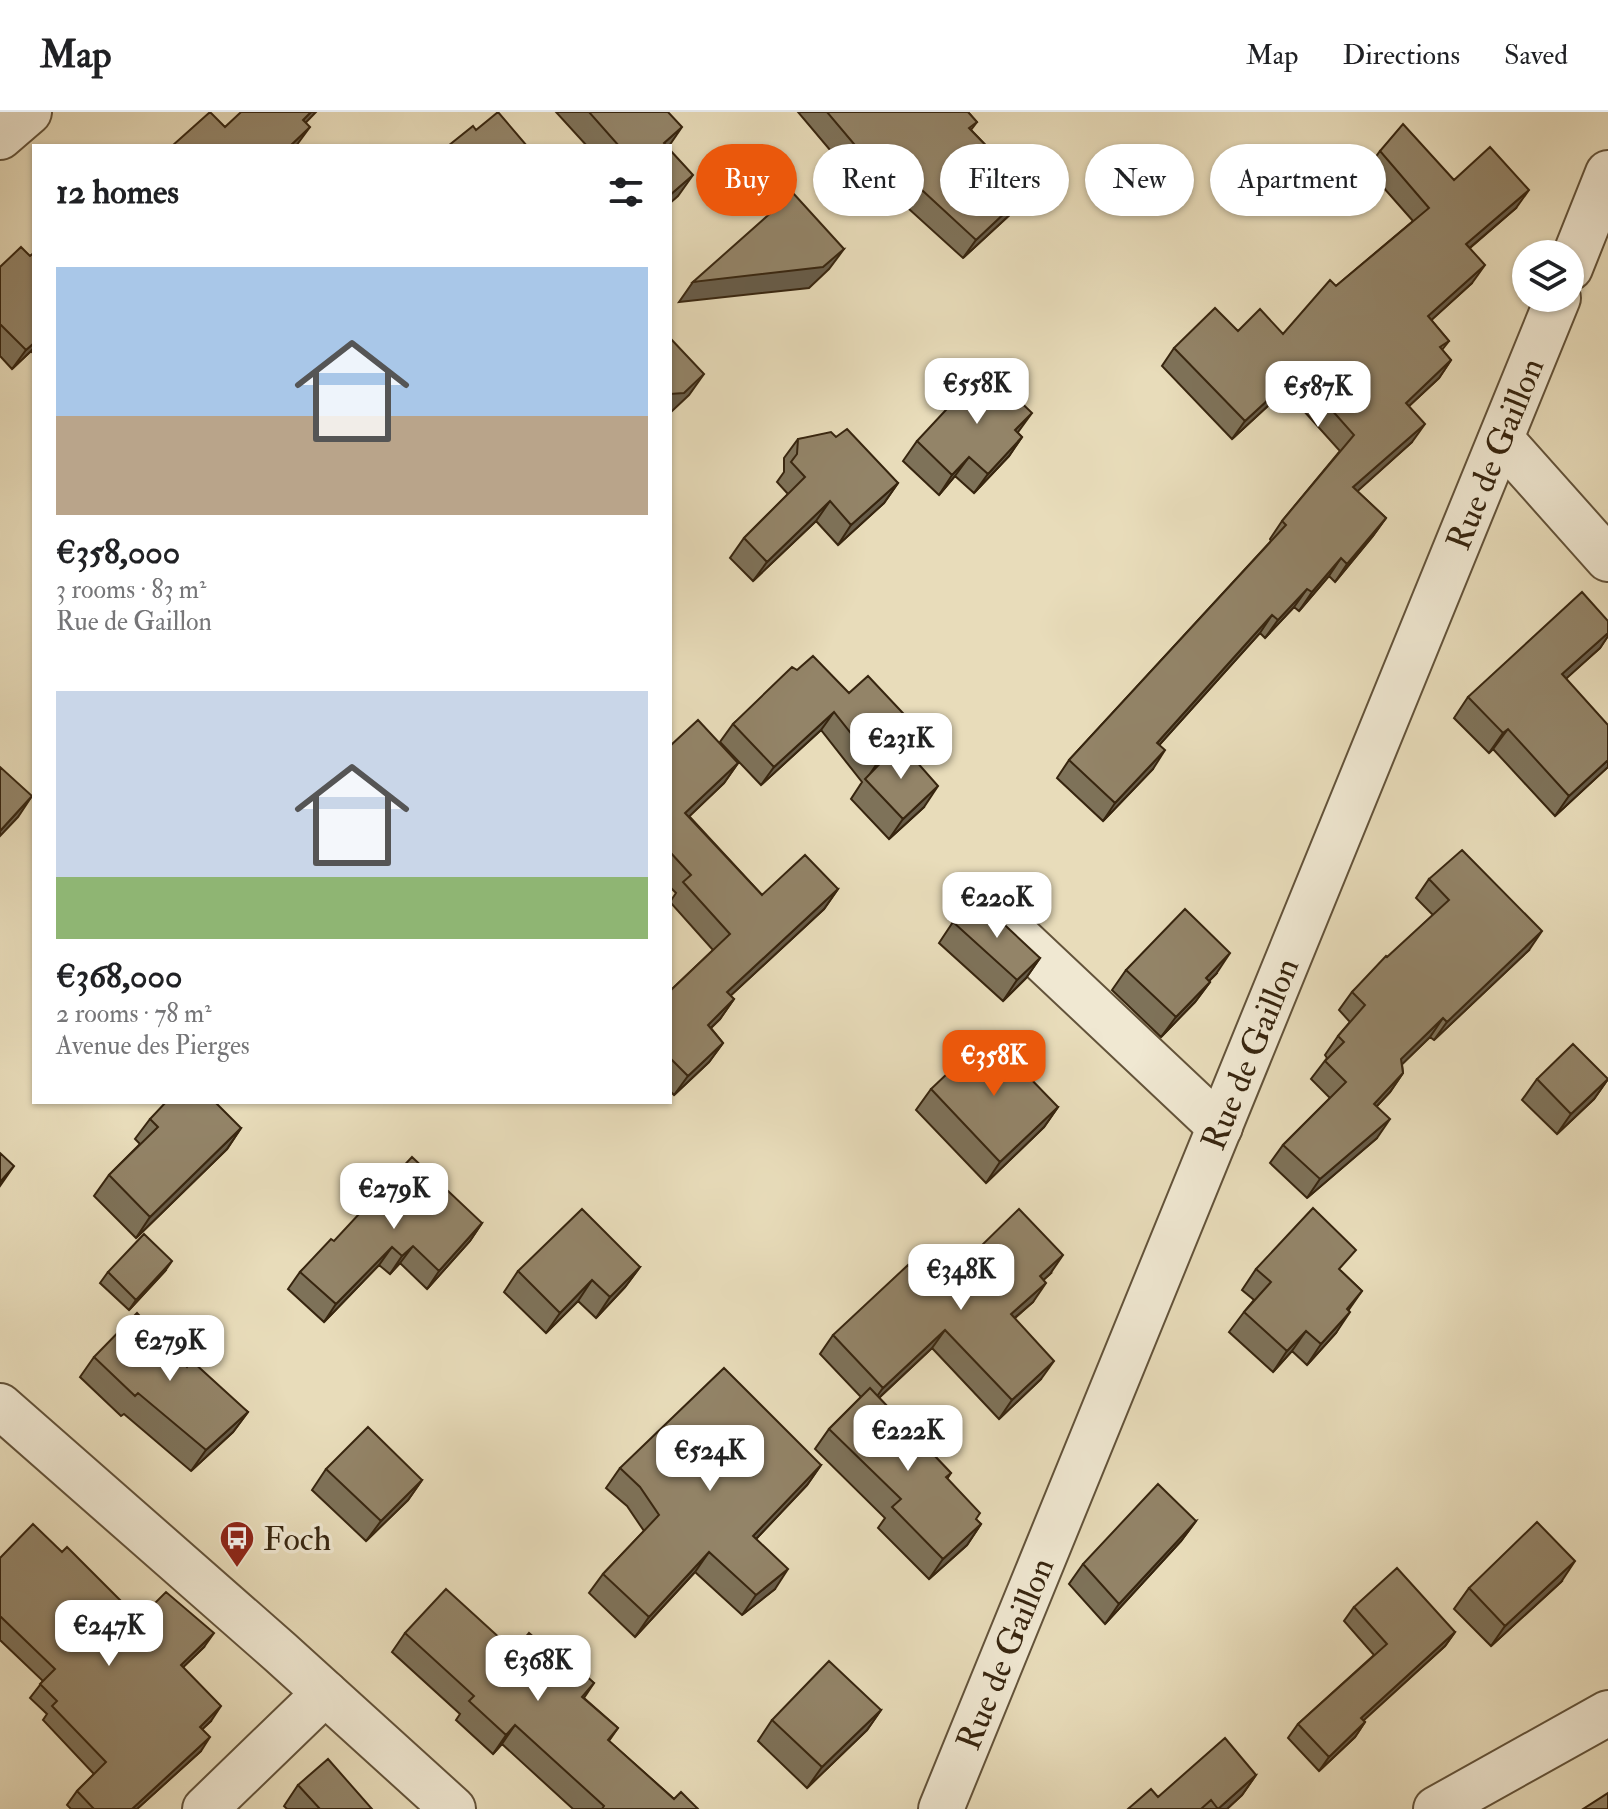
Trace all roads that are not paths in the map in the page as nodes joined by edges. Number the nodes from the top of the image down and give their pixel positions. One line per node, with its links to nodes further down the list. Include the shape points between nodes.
1 (29, 112): 2 (street)
2 (0, 137)
3 (1608, 173): 4 (street)
4 (1581, 240)
5 (1552, 312): 6 (street, Rue de Gaillon)
6 (1501, 439): 7 (street); 9 (street, Rue de Gaillon)
7 (1608, 559)
8 (975, 896): 9 (street)
9 (1220, 1127): 15 (street, Rue de Gaillon)
10 (0, 1406): 11 (street)
11 (325, 1693): 13 (street); 14 (street)
12 (1608, 1713): 16 (street)
13 (205, 1809)
14 (453, 1809)
15 (941, 1809)
16 (1436, 1809)

